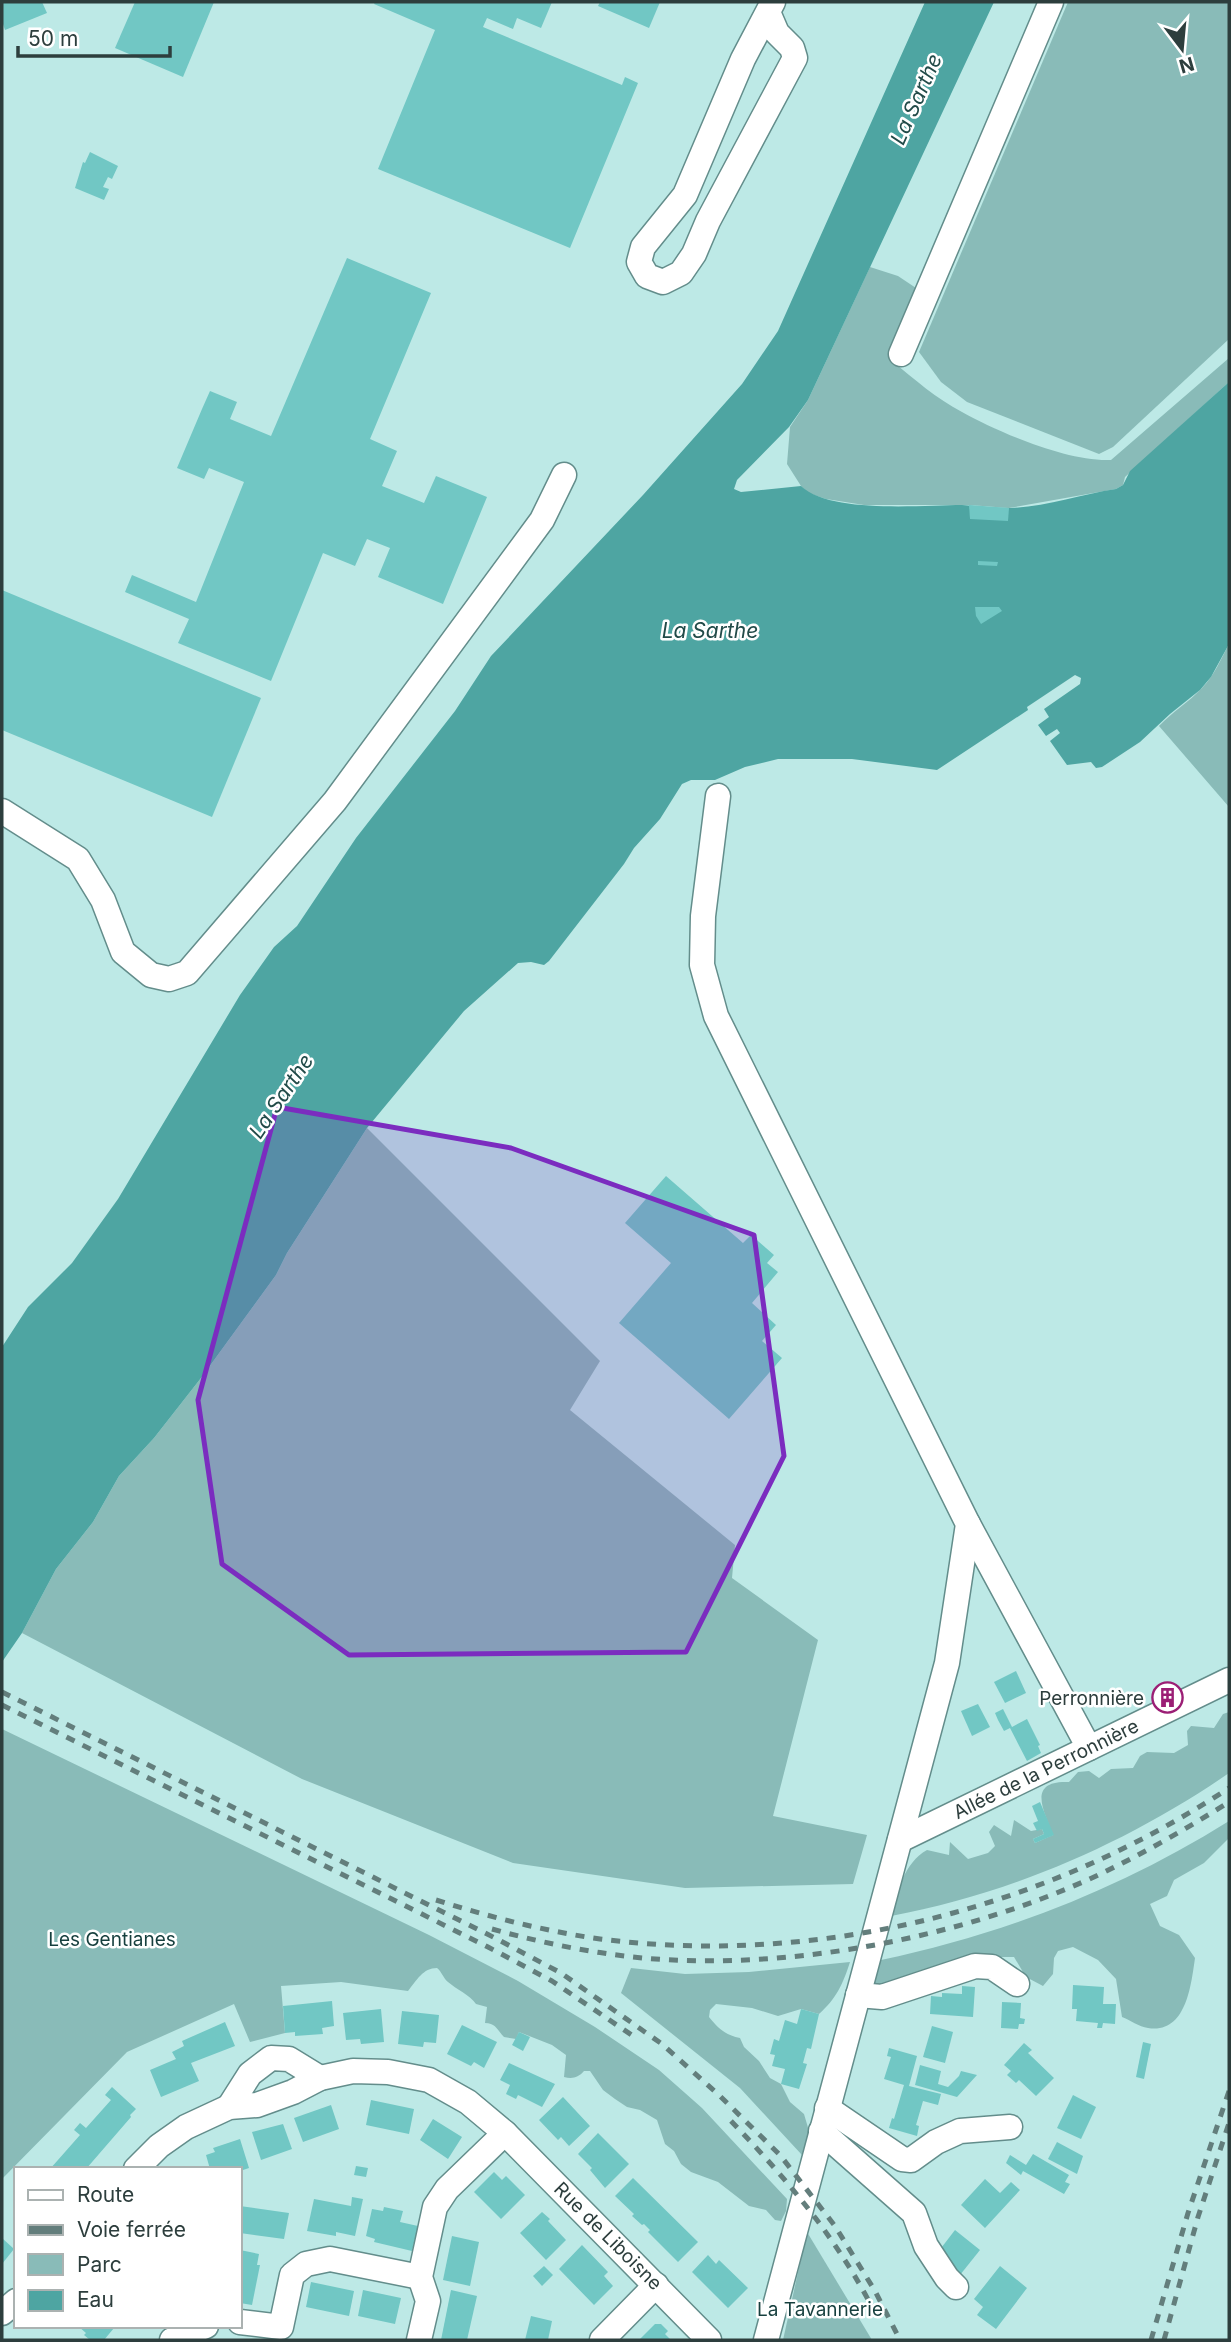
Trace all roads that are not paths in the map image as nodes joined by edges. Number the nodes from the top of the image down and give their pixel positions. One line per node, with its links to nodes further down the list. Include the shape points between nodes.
1 (1051, 2): 3 (street)
2 (770, 7): 2 (street, via 685,195 643,247 639,262 647,276 663,282 681,273 694,254 795,58 777,33)
3 (901, 354)
4 (564, 475): 6 (street, via 542,520 335,802 187,973 169,979 151,975 123,951 103,900 78,859)
5 (718, 796): 7 (street, via 703,916 702,965 716,1016)
6 (2, 811)
7 (968, 1524): 9 (street); 10 (street, via 947,1663)
8 (1229, 1680): 9 (street, Allée de la Perronnière)
9 (1089, 1748): 10 (street, Allée de la Perronnière)
10 (900, 1840): 12 (street)
11 (1017, 1984): 12 (street, via 992,1967 975,1966 882,1997)
12 (858, 1995): 15 (street)
13 (320, 2078): 14 (street, Rue de Liboisne, via 257,2105); 14 (street, via 289,2059 271,2058 250,2074); 17 (street, Rue de Liboisne, via 353,2071 429,2080 468,2102)
14 (229, 2107): 18 (street, Rue de Liboisne, via 186,2127)
15 (824, 2119): 16 (street, via 912,2160 960,2131); 21 (street, via 914,2213 926,2246); 29 (street)
16 (1010, 2127)
17 (505, 2133): 19 (street, via 447,2189 435,2207); 20 (street, Rue de Liboisne)
18 (138, 2167)
19 (420, 2277): 22 (street, via 330,2259 306,2264 292,2275 281,2327); 26 (street, via 428,2301)
20 (656, 2285): 27 (street); 28 (street, Rue de Liboisne)
21 (956, 2287)
22 (242, 2322)
23 (158, 2328): 25 (street)
24 (201, 2328): 25 (street)
25 (172, 2340)
26 (419, 2340)
27 (602, 2340)
28 (709, 2340)
29 (766, 2340)

